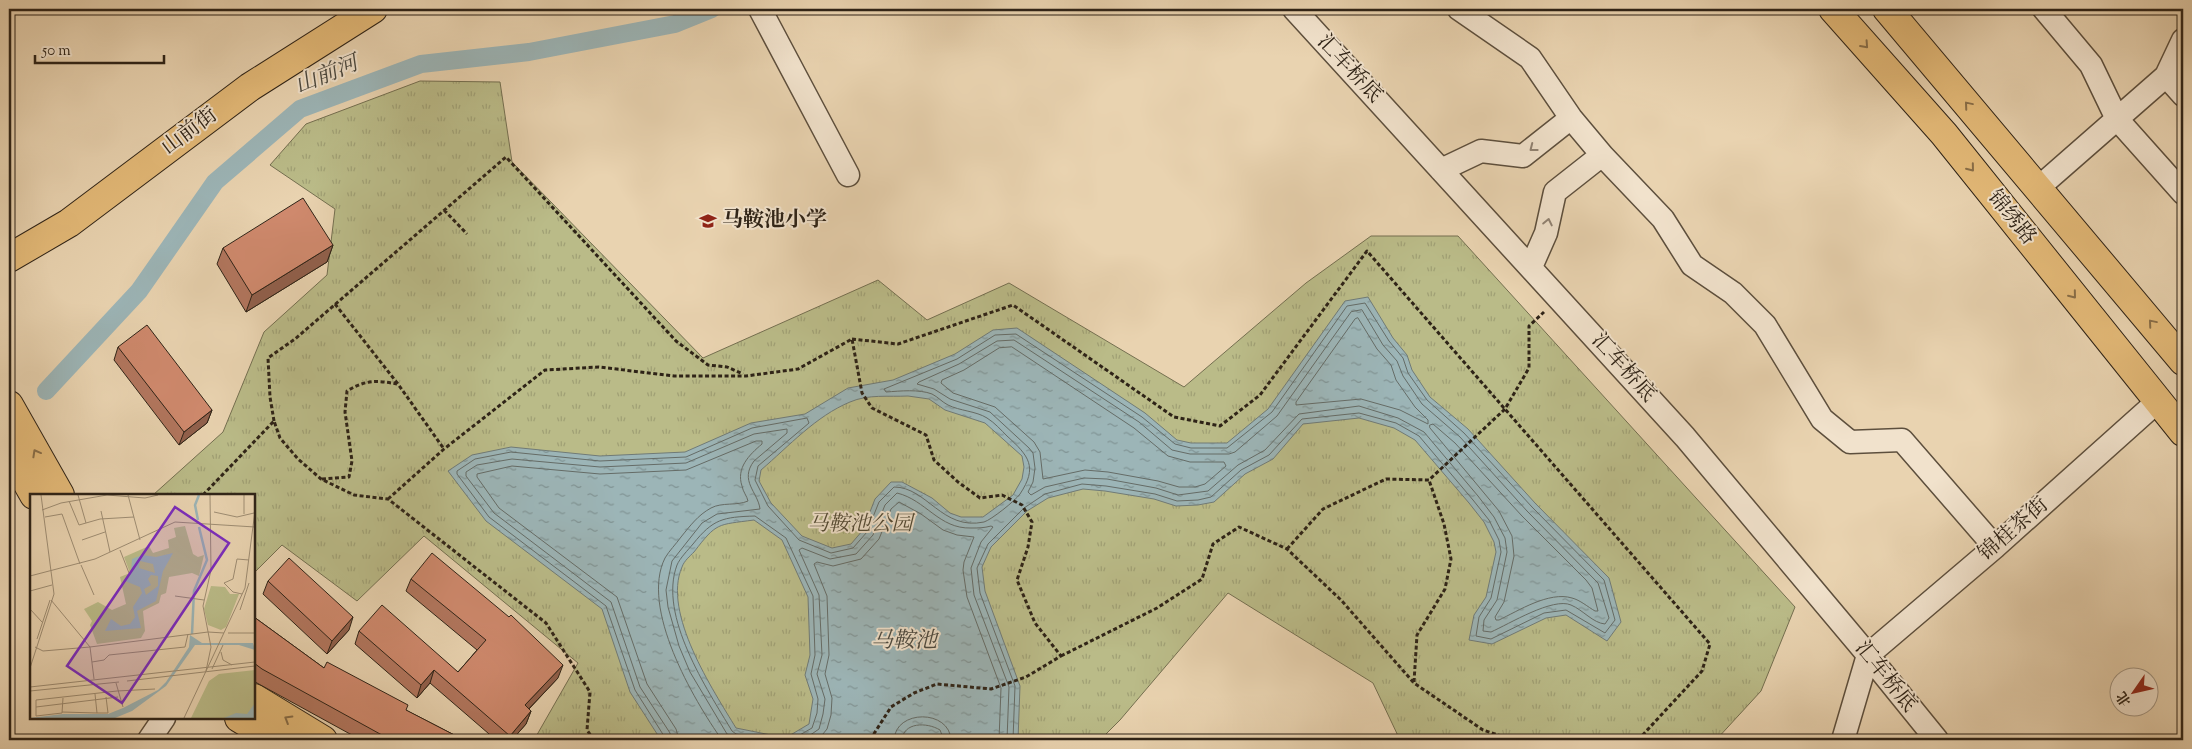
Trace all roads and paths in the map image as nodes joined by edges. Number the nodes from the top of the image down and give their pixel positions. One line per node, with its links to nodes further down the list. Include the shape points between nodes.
1 (373, 9): 20 (main road, 山前街, via 250,88 69,223)
2 (1294, 9): 14 (street, 汇车桥底)
3 (1459, 9): 11 (street, via 1530,58)
4 (1833, 9): 30 (main road, 锦绣路, one-way to 30, via 1944,134)
5 (1887, 9): 16 (main road, 锦绣路, one-way to 5)
6 (2044, 9): 12 (street, via 2090,65)
7 (761, 10): 15 (street)
8 (2183, 40): 9 (street)
9 (2166, 76): 10 (street); 12 (street)
10 (2183, 95)
11 (1571, 118): 13 (street); 14 (street, one-way to 14, via 1523,156 1481,151)
12 (2117, 119): 16 (street); 17 (street)
13 (1602, 154): 21 (street, one-way to 13, via 1546,232 1555,192); 43 (street, via 1662,218 1692,265 1733,293 1765,325 1822,419 1850,442 1902,440)
14 (1441, 170): 21 (street, 汇车桥底)
15 (848, 175)
16 (2038, 188): 27 (main road, 锦绣路, one-way to 16)
17 (2183, 192)
18 (444, 210): 19 (path); 23 (path); 28 (path, via 506,157 676,341 708,365 727,367)
19 (467, 234)
20 (9, 258)
21 (1530, 267): 22 (street, 汇车桥底)
22 (1560, 298): 32 (path, via 1529,326 1529,368); 45 (street, 汇车桥底, via 1684,437)
23 (335, 304): 29 (path); 33 (path, via 268,358)
24 (852, 338): 28 (path, via 798,369); 32 (path, via 898,344 1013,305 1174,417 1220,426 1260,395 1367,251); 46 (path, via 862,393 872,408 926,435 934,460 980,498 1002,495 1022,505 1032,522 1017,580 1035,624)
25 (9, 350): 26 (path)
26 (12, 356)
27 (2183, 361)
28 (746, 376): 35 (path, via 674,376 599,366 545,370)
29 (398, 384): 35 (path); 37 (path, via 362,382 347,391 352,461 349,477)
30 (2158, 402): 34 (main road, 锦绣路); 43 (street, 锦桂茶街)
31 (9, 405): 40 (main road, one-way to 31)
32 (1505, 409): 38 (path); 57 (path, via 1710,644 1702,671)
33 (274, 420): 37 (path, via 280,438 298,460); 41 (path)
34 (2183, 432)
35 (444, 449): 42 (path)
36 (9, 451): 39 (main road)
37 (321, 479): 42 (path, via 354,495)
38 (1429, 480): 44 (path, via 1386,479 1323,509); 47 (path, via 1444,524 1451,559 1445,589 1417,635)
39 (33, 494)
40 (59, 494)
41 (205, 494)
42 (388, 499): 54 (path, via 546,623 590,692 587,730)
43 (1995, 547): 45 (street, 锦桂茶街)
44 (1287, 549): 46 (path, via 1239,527 1213,544 1202,579 1157,608); 47 (path, via 1341,600)
45 (1868, 655): 58 (street); 59 (street, 汇车桥底)
46 (1061, 656): 55 (path, via 1026,677 991,689 937,684 914,693 891,707)
47 (1414, 682): 56 (path, via 1483,730)
48 (255, 699): 53 (main road, one-way to 48)
49 (163, 719): 51 (street)
50 (241, 719): 52 (main road)
51 (149, 740)
52 (276, 740)
53 (323, 740)
54 (594, 740)
55 (870, 740)
56 (1513, 740)
57 (1638, 740)
58 (1843, 740)
59 (1937, 740)

